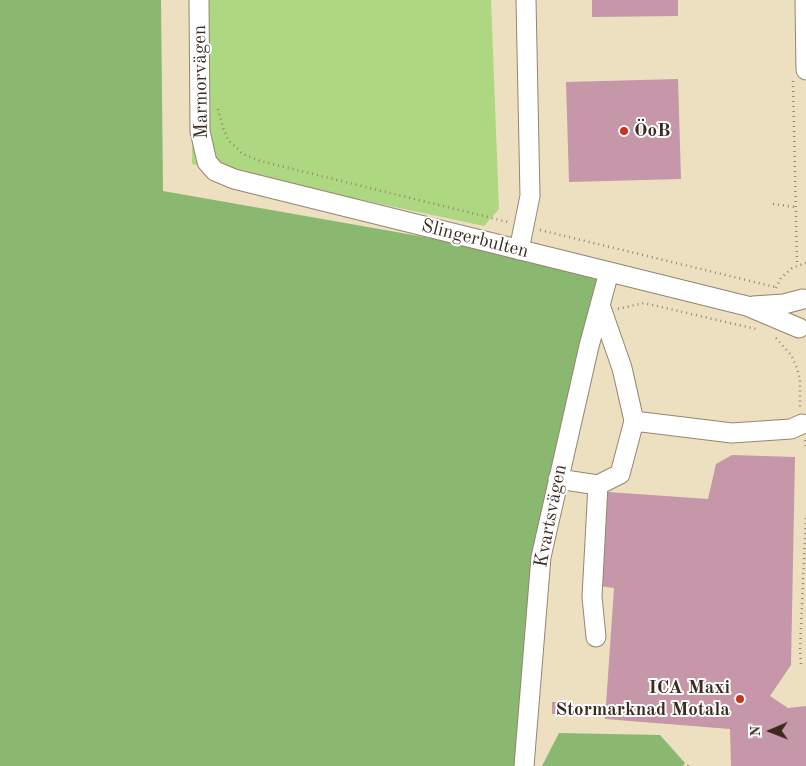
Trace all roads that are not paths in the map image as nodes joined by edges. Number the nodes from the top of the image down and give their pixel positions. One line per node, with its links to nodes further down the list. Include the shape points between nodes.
1 (199, 0): 5 (street, Marmorvägen, via 200,131)
2 (526, 0): 6 (street, via 530,196)
3 (805, 0): 4 (street)
4 (799, 74)
5 (207, 162): 6 (street, Slingerbulten, via 215,171 234,179)
6 (519, 250): 7 (street, Slingerbulten)
7 (609, 272): 9 (street, Kvartsvägen); 10 (street, Slingerbulten)
8 (805, 298): 10 (street, Slingerbulten, via 784,304); 11 (street, via 798,310)
9 (600, 305): 12 (street, via 622,368); 14 (street, Kvartsvägen)
10 (747, 306): 11 (street, Slingerbulten)
11 (803, 333)
12 (634, 420): 13 (street, via 732,433 790,429); 15 (street, via 620,474)
13 (802, 424)
14 (558, 479): 15 (street); 17 (street, Kvartsvägen, via 542,557)
15 (598, 485): 16 (street, via 592,597)
16 (596, 637)
17 (524, 766)

